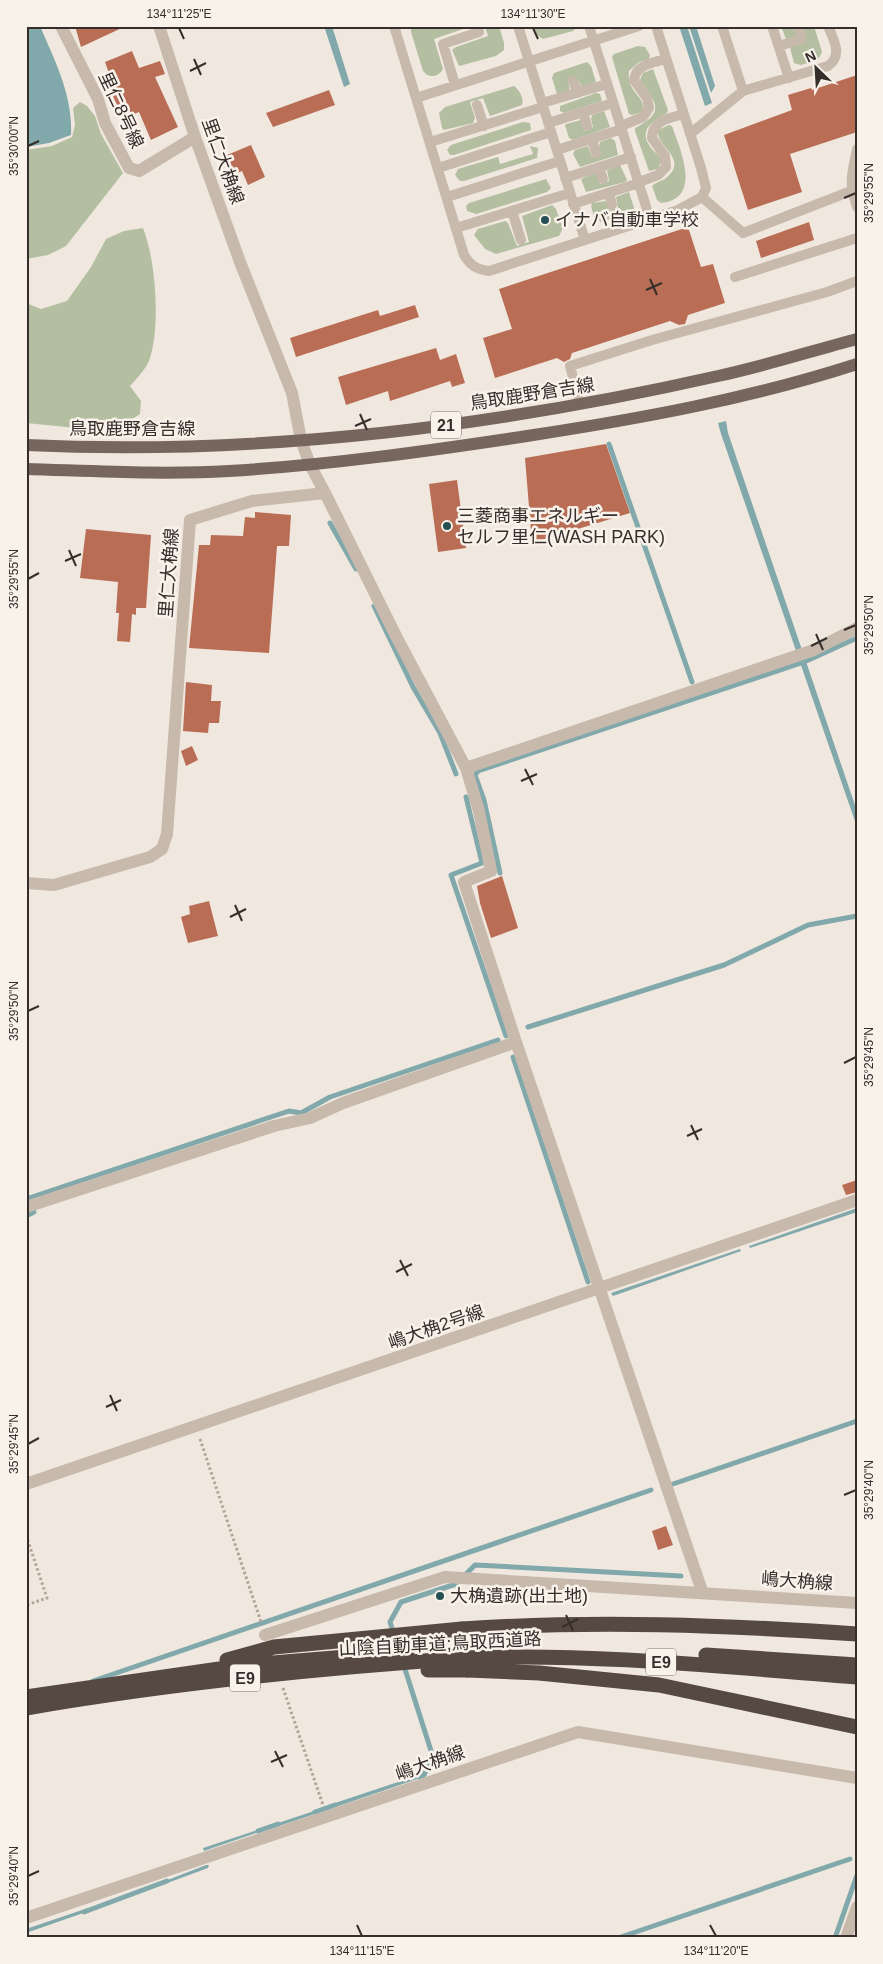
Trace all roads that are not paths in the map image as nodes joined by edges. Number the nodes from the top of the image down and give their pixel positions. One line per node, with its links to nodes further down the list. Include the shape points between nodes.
1 (61, 26): 34 (street, 里仁8号線, via 129,168 139,171)
2 (159, 26): 34 (street, 里仁大桷線)
3 (394, 26): 23 (lane)
4 (477, 26): 20 (lane, via 479,32 443,44)
5 (518, 26): 16 (lane)
6 (589, 26): 13 (lane)
7 (639, 26): 13 (lane)
8 (656, 26): 15 (lane)
9 (722, 26): 21 (lane)
10 (772, 26): 14 (lane)
11 (798, 26): 14 (lane, via 802,39)
12 (828, 26): 17 (lane, via 837,52 835,61)
13 (594, 41): 16 (lane); 19 (lane)
14 (779, 46): 17 (lane)
15 (666, 59): 28 (lane); 31 (lane, via 638,70 634,80 647,98 649,108 639,119)
16 (529, 62): 20 (lane); 26 (lane)
17 (789, 78): 21 (lane)
18 (573, 81): 22 (lane)
19 (607, 84): 22 (lane); 24 (lane)
20 (455, 85): 23 (lane)
21 (743, 91): 33 (lane)
22 (578, 93): 26 (lane)
23 (416, 98): 36 (lane)
24 (613, 103): 27 (lane); 31 (lane)
25 (477, 105): 29 (lane)
26 (543, 105): 29 (lane); 32 (lane)
27 (583, 112): 30 (lane); 32 (lane)
28 (684, 114): 33 (lane); 46 (lane, via 664,120 654,128 652,138 665,156 666,167 658,175)
29 (484, 126): 36 (lane)
30 (587, 126)
31 (621, 127): 35 (lane); 40 (lane)
32 (549, 128): 38 (lane); 43 (lane)
33 (690, 134): 51 (lane, via 706,188)
34 (195, 137): 66 (street, 里仁大桷線, via 292,393)
35 (592, 138): 38 (lane); 39 (lane)
36 (430, 142): 43 (lane)
37 (857, 149): 47 (lane, via 850,170)
38 (557, 150): 41 (lane)
39 (596, 153)
40 (631, 157): 42 (lane); 46 (lane)
41 (560, 161): 44 (lane); 50 (lane)
42 (599, 167): 44 (lane); 45 (lane)
43 (438, 168): 50 (lane)
44 (565, 178): 48 (lane)
45 (603, 179)
46 (639, 183): 49 (lane); 56 (lane)
47 (854, 188): 51 (lane, via 743,233); 54 (lane)
48 (570, 193): 52 (lane); 55 (lane)
49 (609, 193): 52 (lane); 53 (lane)
50 (447, 197): 57 (lane)
51 (702, 197): 56 (lane, via 678,210)
52 (573, 204): 60 (lane)
53 (612, 205)
54 (857, 208)
55 (512, 211): 57 (lane); 59 (lane)
56 (650, 219): 60 (lane)
57 (456, 228): 60 (lane, via 470,264 489,271)
58 (857, 238): 61 (lane)
59 (521, 240)
60 (585, 240)
61 (735, 277)
62 (857, 281): 65 (lane, via 570,366)
63 (857, 339): 65 (main road, 鳥取鹿野倉吉線 / 21, via 719,376)
64 (857, 364): 68 (main road, 21, via 697,407 387,457)
65 (580, 404): 66 (main road, 鳥取鹿野倉吉線 / 21, via 373,435)
66 (301, 440): 67 (main road, 鳥取鹿野倉吉線 / 21, via 197,446); 68 (street, 里仁大桷線)
67 (26, 445)
68 (310, 465): 69 (main road, 21, via 226,471); 70 (street, 里仁大桷線)
69 (26, 469)
70 (325, 493): 72 (street); 73 (street, 里仁大桷線, via 252,502 190,520 167,834 162,849 150,857 54,885)
71 (857, 628): 72 (street, via 814,650)
72 (466, 768): 74 (street, via 491,871 464,882)
73 (26, 882)
74 (516, 1042): 76 (street, via 343,1102 310,1118 274,1126); 77 (street)
75 (857, 1200): 77 (street, 嶋大桷2号線)
76 (26, 1207)
77 (601, 1290): 78 (street, 嶋大桷2号線); 79 (street)
78 (26, 1484)
79 (702, 1591): 80 (street, 嶋大桷線); 82 (street, 嶋大桷線, via 445,1577)
80 (857, 1603)
81 (857, 1634): 85 (highway, bridge, via 532,1624 274,1647)
82 (265, 1635)
83 (465, 1659): 84 (highway, 山陰自動車道;鳥取西道路 / E9, via 614,1650); 85 (highway, 山陰自動車道;鳥取西道路 / E9, bridge, via 247,1665); 86 (highway, 山陰自動車道;鳥取西道路 / E9, via 525,1656 664,1662); 88 (highway, E9, bridge, via 167,1686); 89 (highway, via 539,1673 659,1686)
84 (857, 1665)
85 (164, 1676): 87 (highway, 山陰自動車道;鳥取西道路 / E9, bridge)
86 (857, 1677)
87 (26, 1697)
88 (26, 1708)
89 (857, 1727)
90 (857, 1778): 92 (street, 嶋大桷線, via 578,1732)
91 (857, 1907): 93 (street)
92 (26, 1918)
93 (846, 1938)

